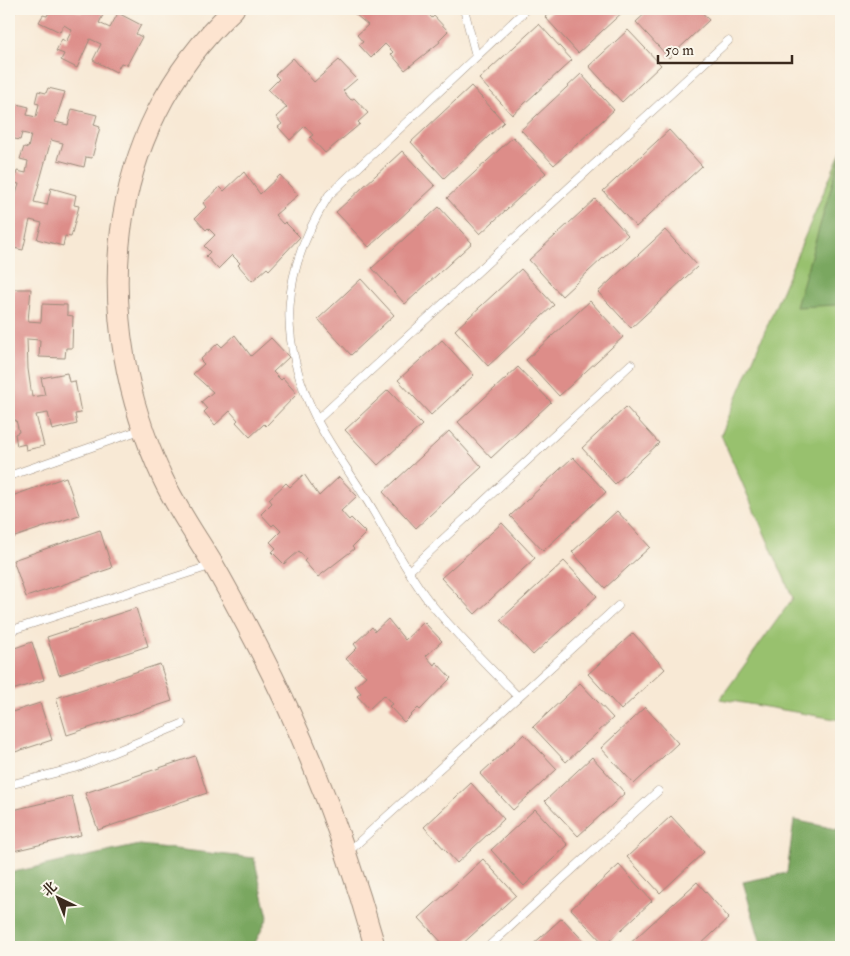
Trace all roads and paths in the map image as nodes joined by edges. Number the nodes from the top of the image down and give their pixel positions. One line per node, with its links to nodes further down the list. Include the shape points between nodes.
1 (12, 9): 5 (lane)
2 (234, 9): 10 (street, via 200,46 173,84 135,169 123,214 117,261 117,308 122,354)
3 (464, 9): 7 (lane)
4 (527, 9): 7 (lane)
5 (9, 15)
6 (728, 41): 9 (lane)
7 (476, 56): 9 (lane, via 329,195 301,246 289,303 290,332 294,360)
8 (631, 364): 13 (lane)
9 (317, 420): 13 (lane)
10 (143, 429): 11 (lane); 12 (street, via 163,480)
11 (9, 476)
12 (213, 565): 15 (lane); 20 (street, via 286,704)
13 (410, 570): 16 (lane, via 428,599)
14 (618, 606): 16 (lane)
15 (9, 631)
16 (518, 697): 20 (lane)
17 (182, 724): 18 (lane, via 78,767)
18 (9, 785)
19 (658, 791): 22 (lane)
20 (346, 854): 21 (street)
21 (375, 947)
22 (488, 947)

